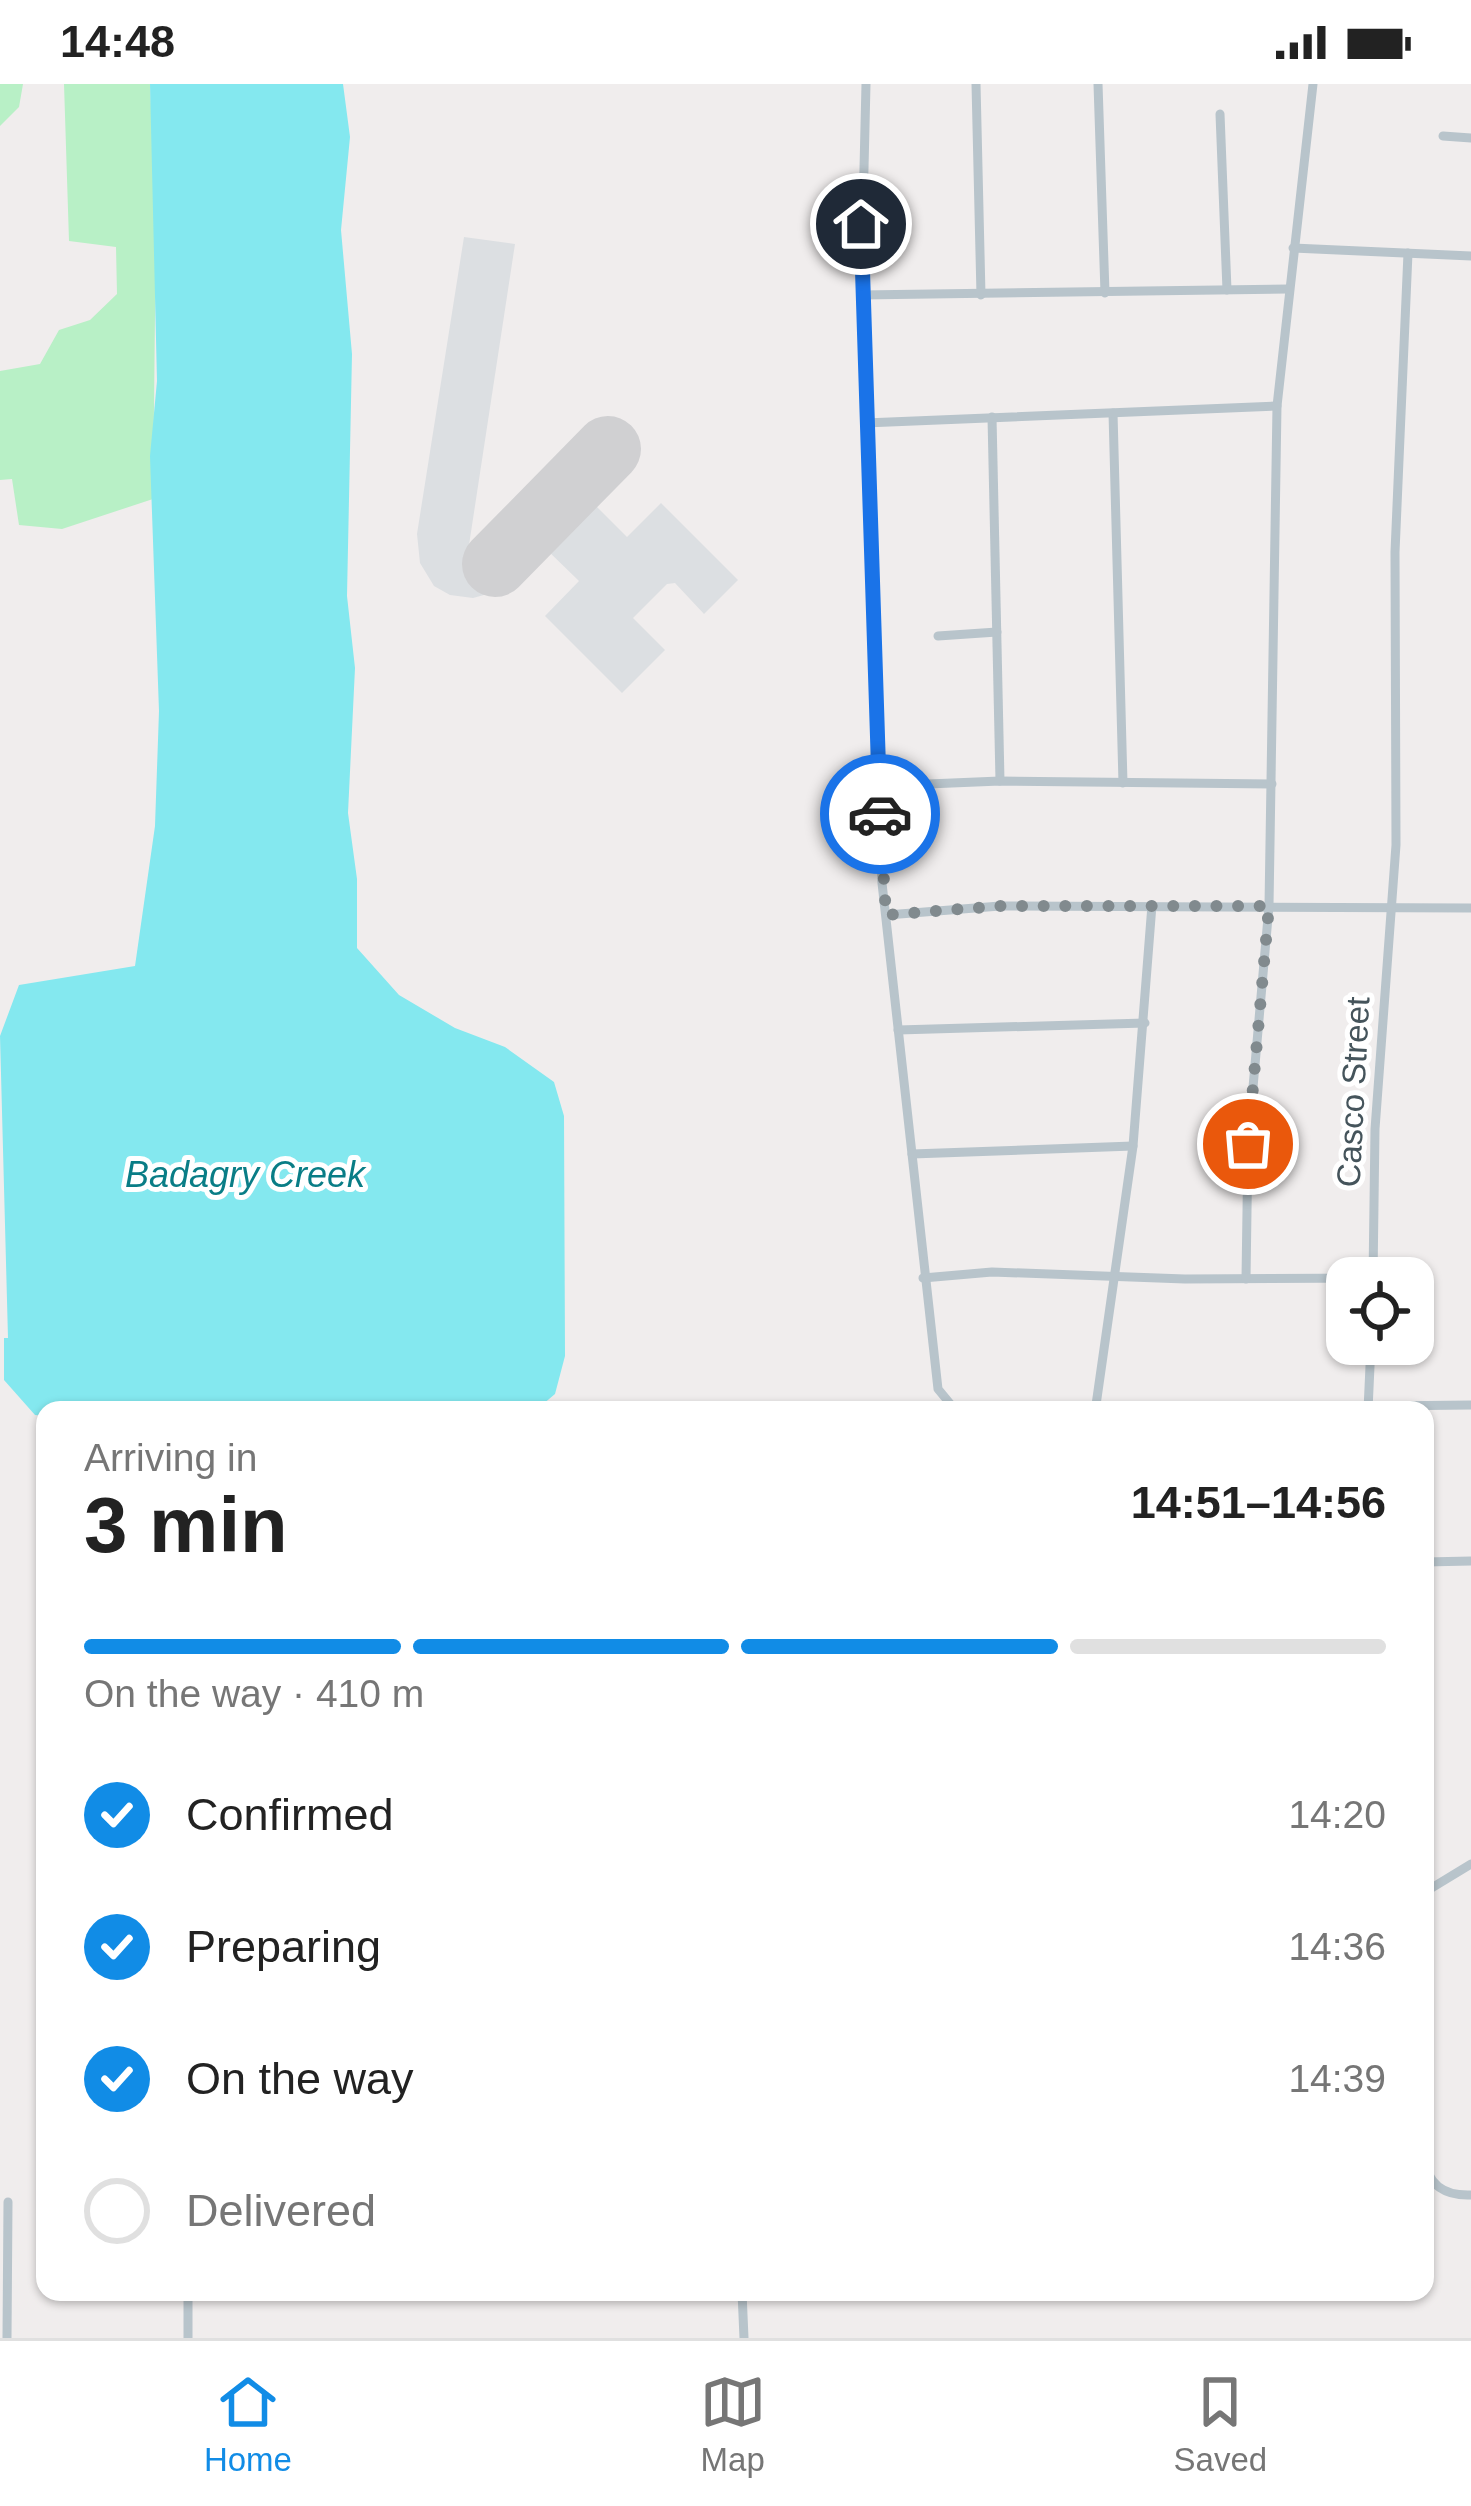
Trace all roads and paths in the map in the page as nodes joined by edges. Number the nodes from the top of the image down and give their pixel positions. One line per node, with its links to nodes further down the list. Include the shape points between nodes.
1 (866, 84): 14 (street)
2 (976, 84): 15 (street)
3 (1098, 84): 13 (street)
4 (1313, 84): 8 (street)
5 (1220, 114): 12 (street)
6 (1443, 136): 7 (street)
7 (1471, 137)
8 (1293, 248): 9 (street); 11 (street)
9 (1408, 253): 10 (street); 29 (street, Casco Street)
10 (1471, 256)
11 (1288, 289): 12 (street); 16 (street)
12 (1227, 290): 13 (street)
13 (1106, 293): 15 (street)
14 (861, 295): 15 (street); 19 (street)
15 (981, 296)
16 (1277, 406): 17 (street); 24 (street)
17 (1113, 413): 18 (street); 23 (street)
18 (992, 417): 19 (street); 20 (street)
19 (866, 423): 25 (street)
20 (997, 632): 21 (street); 22 (street)
21 (938, 636)
22 (1000, 781): 23 (street); 25 (street)
23 (1123, 783): 24 (street)
24 (1272, 784): 27 (street)
25 (880, 786): 30 (street)
26 (1152, 905): 27 (street); 30 (street); 31 (street)
27 (1269, 906): 29 (street); 39 (street, via 1248,1144)
28 (1471, 908): 29 (street)
29 (1392, 909): 35 (street, Casco Street)
30 (886, 915): 32 (street)
31 (1145, 1023): 32 (street); 33 (street)
32 (898, 1030): 34 (street)
33 (1133, 1146): 34 (street); 36 (street)
34 (912, 1154): 37 (street)
35 (1373, 1257)
36 (1114, 1277): 37 (street); 39 (street); 42 (street)
37 (923, 1278): 41 (street)
38 (1326, 1278): 39 (street)
39 (1246, 1279)
40 (1370, 1365): 43 (street)
41 (944, 1401)
42 (1097, 1401)
43 (1368, 1401)
44 (1471, 1405): 45 (street)
45 (1434, 1407)
46 (1471, 1561): 47 (street)
47 (1434, 1562)
48 (1471, 1864): 49 (street)
49 (1434, 1887)
50 (1434, 2183): 51 (street)
51 (1471, 2195)
52 (8, 2202): 55 (street)
53 (188, 2301): 56 (street)
54 (742, 2301): 57 (street)
55 (7, 2338)
56 (188, 2338)
57 (743, 2338)

